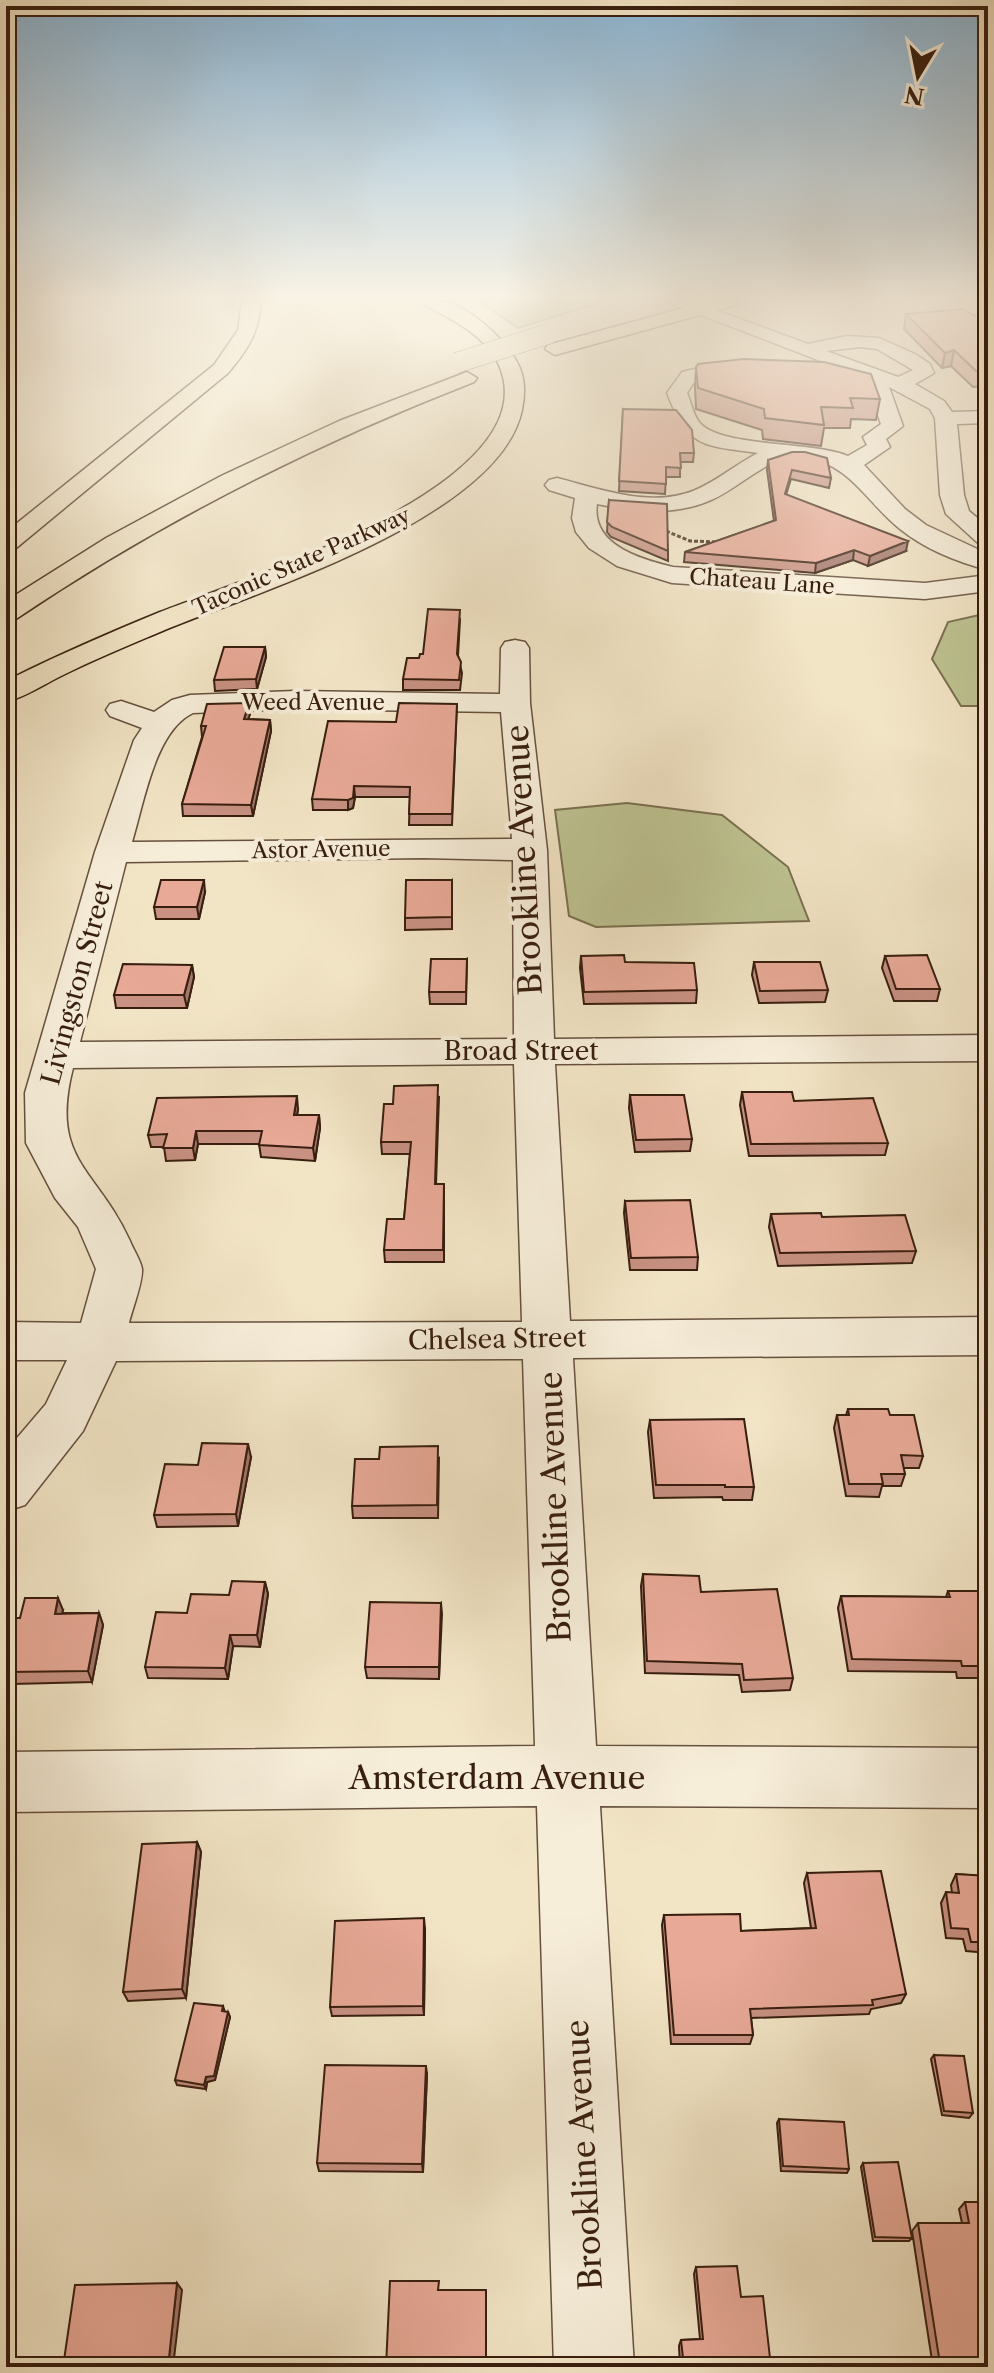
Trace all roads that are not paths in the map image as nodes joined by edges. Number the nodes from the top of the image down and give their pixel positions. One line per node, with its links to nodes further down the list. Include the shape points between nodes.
1 (168, 412): 18 (highway)
2 (376, 412): 21 (highway, via 238,477 115,544)
3 (514, 412): 23 (highway, Taconic State Parkway, via 506,432 470,474 428,505 363,539 87,653)
4 (686, 412): 12 (street, via 694,429 709,438)
5 (887, 412): 13 (street, via 892,426 874,437 879,447)
6 (942, 412): 8 (street)
7 (988, 417): 8 (street)
8 (946, 418): 10 (street)
9 (297, 424): 14 (highway)
10 (947, 440): 11 (street); 17 (street, via 958,514)
11 (974, 442)
12 (773, 451): 13 (street, via 801,451); 16 (street, via 701,496 647,503)
13 (839, 461): 19 (street, via 869,479 915,529)
14 (213, 463)
15 (557, 485): 16 (street)
16 (593, 496): 20 (street, Chateau Lane, via 582,511 598,545 672,575 925,591)
17 (988, 539)
18 (6, 544)
19 (988, 562)
20 (988, 583)
21 (6, 613)
22 (515, 648): 24 (street, Brookline Avenue)
23 (6, 693)
24 (515, 703): 25 (street, Weed Avenue, via 295,700 190,704); 26 (street, Brookline Avenue)
25 (140, 717): 27 (street, Livingston Street, via 149,740)
26 (530, 850): 27 (street, Astor Avenue); 29 (street, Brookline Avenue)
27 (112, 852): 30 (street, Livingston Street)
28 (988, 1048): 29 (street, Broad Street)
29 (534, 1051): 30 (street, Broad Street); 32 (street, Brookline Avenue)
30 (55, 1055): 34 (street, Livingston Street, via 46,1093 47,1143 98,1221 119,1269)
31 (988, 1336): 32 (street, Chelsea Street)
32 (548, 1338): 34 (street, Chelsea Street); 36 (street, Brookline Avenue)
33 (6, 1341): 34 (street, Chelsea Street)
34 (100, 1342): 35 (street, Livingston Street, via 65,1417)
35 (6, 1489)
36 (566, 1776): 37 (street, Amsterdam Avenue); 38 (street, Amsterdam Avenue); 39 (street, Brookline Avenue)
37 (988, 1778)
38 (6, 1782)
39 (594, 2367)

